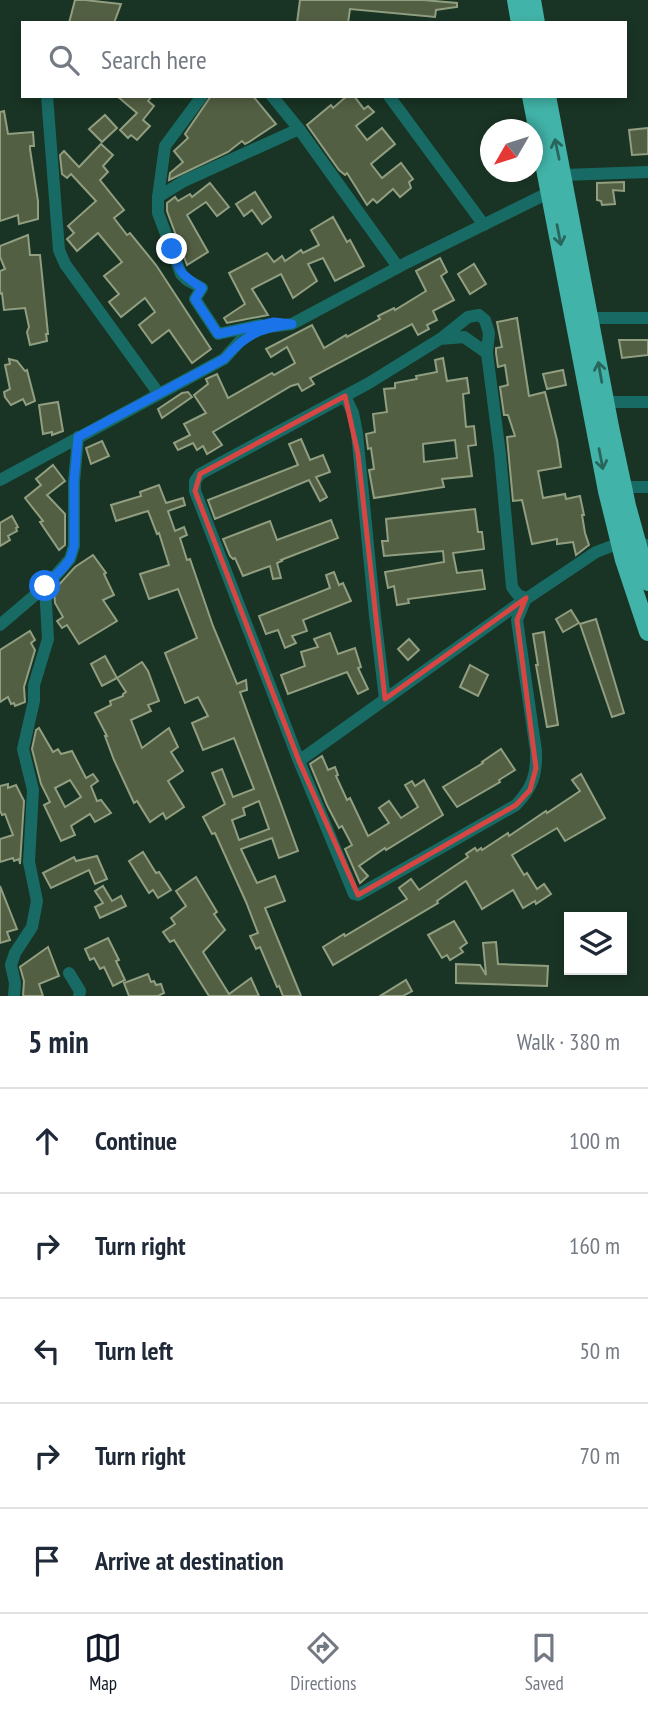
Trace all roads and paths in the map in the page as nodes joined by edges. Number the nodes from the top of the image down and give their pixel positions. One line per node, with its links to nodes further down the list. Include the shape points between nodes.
1 (516, 0): 3 (highway)
2 (532, 0): 4 (highway)
3 (520, 21)
4 (536, 21)
5 (47, 98): 23 (street, via 59,250)
6 (201, 98): 15 (street, via 166,146)
7 (274, 98): 11 (street)
8 (390, 98): 16 (street)
9 (531, 98): 14 (highway)
10 (547, 98): 13 (highway, one-way to 10)
11 (299, 129): 15 (street); 17 (street)
12 (648, 172): 13 (street)
13 (563, 175): 18 (highway)
14 (550, 192): 16 (street); 31 (highway, one-way to 31, via 607,491)
15 (158, 197): 20 (street, via 158,213 181,274 202,288 195,299 218,334 274,322)
16 (484, 225): 17 (street)
17 (398, 267): 20 (street)
18 (591, 317): 19 (street); 25 (highway, one-way to 18)
19 (648, 318)
20 (292, 324): 23 (street, via 256,331 224,359)
21 (440, 339): 22 (street, via 464,337); 22 (street, via 468,317 479,315 489,333); 24 (street)
22 (487, 353): 34 (street, via 512,587)
23 (159, 394): 27 (street)
24 (345, 396): 37 (street, via 357,433); 38 (street, via 200,474 195,481)
25 (606, 402): 26 (street); 29 (highway)
26 (648, 402)
27 (78, 437): 28 (street); 33 (street, via 74,546 70,559)
28 (0, 480)
29 (624, 487): 30 (street); 31 (highway)
30 (648, 487)
31 (635, 543): 32 (highway); 34 (street, via 596,552); 36 (highway)
32 (648, 582)
33 (45, 586): 35 (street); 40 (street, via 48,639 23,749 33,790 29,862 37,901 32,927 12,959)
34 (526, 598): 37 (street); 38 (street, via 517,620 536,768 530,790 516,805 358,895 352,893)
35 (0, 625)
36 (648, 632)
37 (385, 699): 38 (street)
38 (299, 761)
39 (69, 972): 41 (street)
40 (14, 996)
41 (79, 996)

